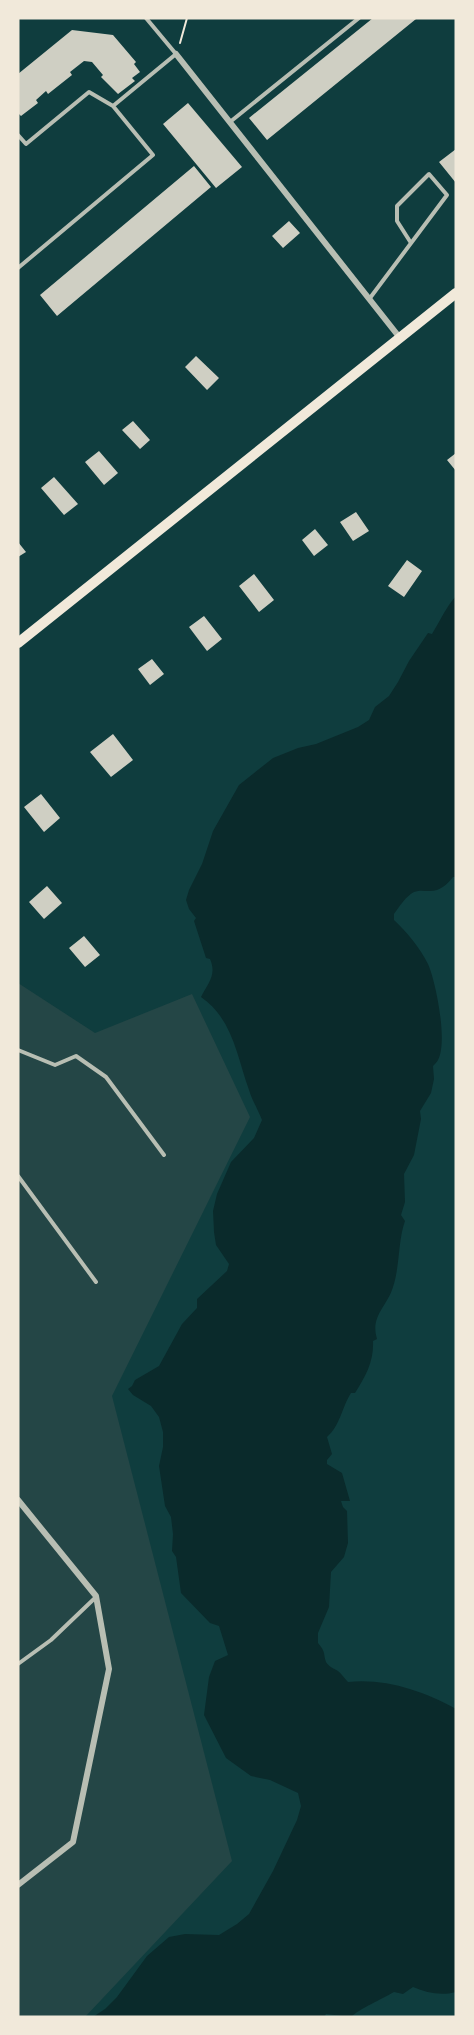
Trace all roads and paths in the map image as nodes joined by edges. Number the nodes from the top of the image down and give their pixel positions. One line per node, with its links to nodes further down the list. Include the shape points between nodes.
1 (146, 18): 4 (lane)
2 (187, 18): 4 (path)
3 (358, 18): 6 (lane)
4 (176, 54): 5 (lane); 6 (street)
5 (113, 106): 7 (lane, via 88,92 26,144); 9 (lane, via 153,155)
6 (230, 122): 11 (street)
7 (18, 135)
8 (411, 243): 8 (lane, via 447,195 429,174 398,206 397,221); 11 (lane)
9 (18, 268)
10 (456, 293): 12 (main road)
11 (369, 299): 12 (street)
12 (400, 338): 13 (main road)
13 (18, 643)
14 (18, 1050): 15 (lane, via 55,1065 76,1056 106,1077)
15 (164, 1155)
16 (18, 1176): 17 (lane)
17 (96, 1282)
18 (18, 1500): 19 (street)
19 (96, 1596): 20 (lane, via 51,1640); 21 (street, via 109,1669 73,1842)
20 (18, 1664)
21 (18, 1885)

